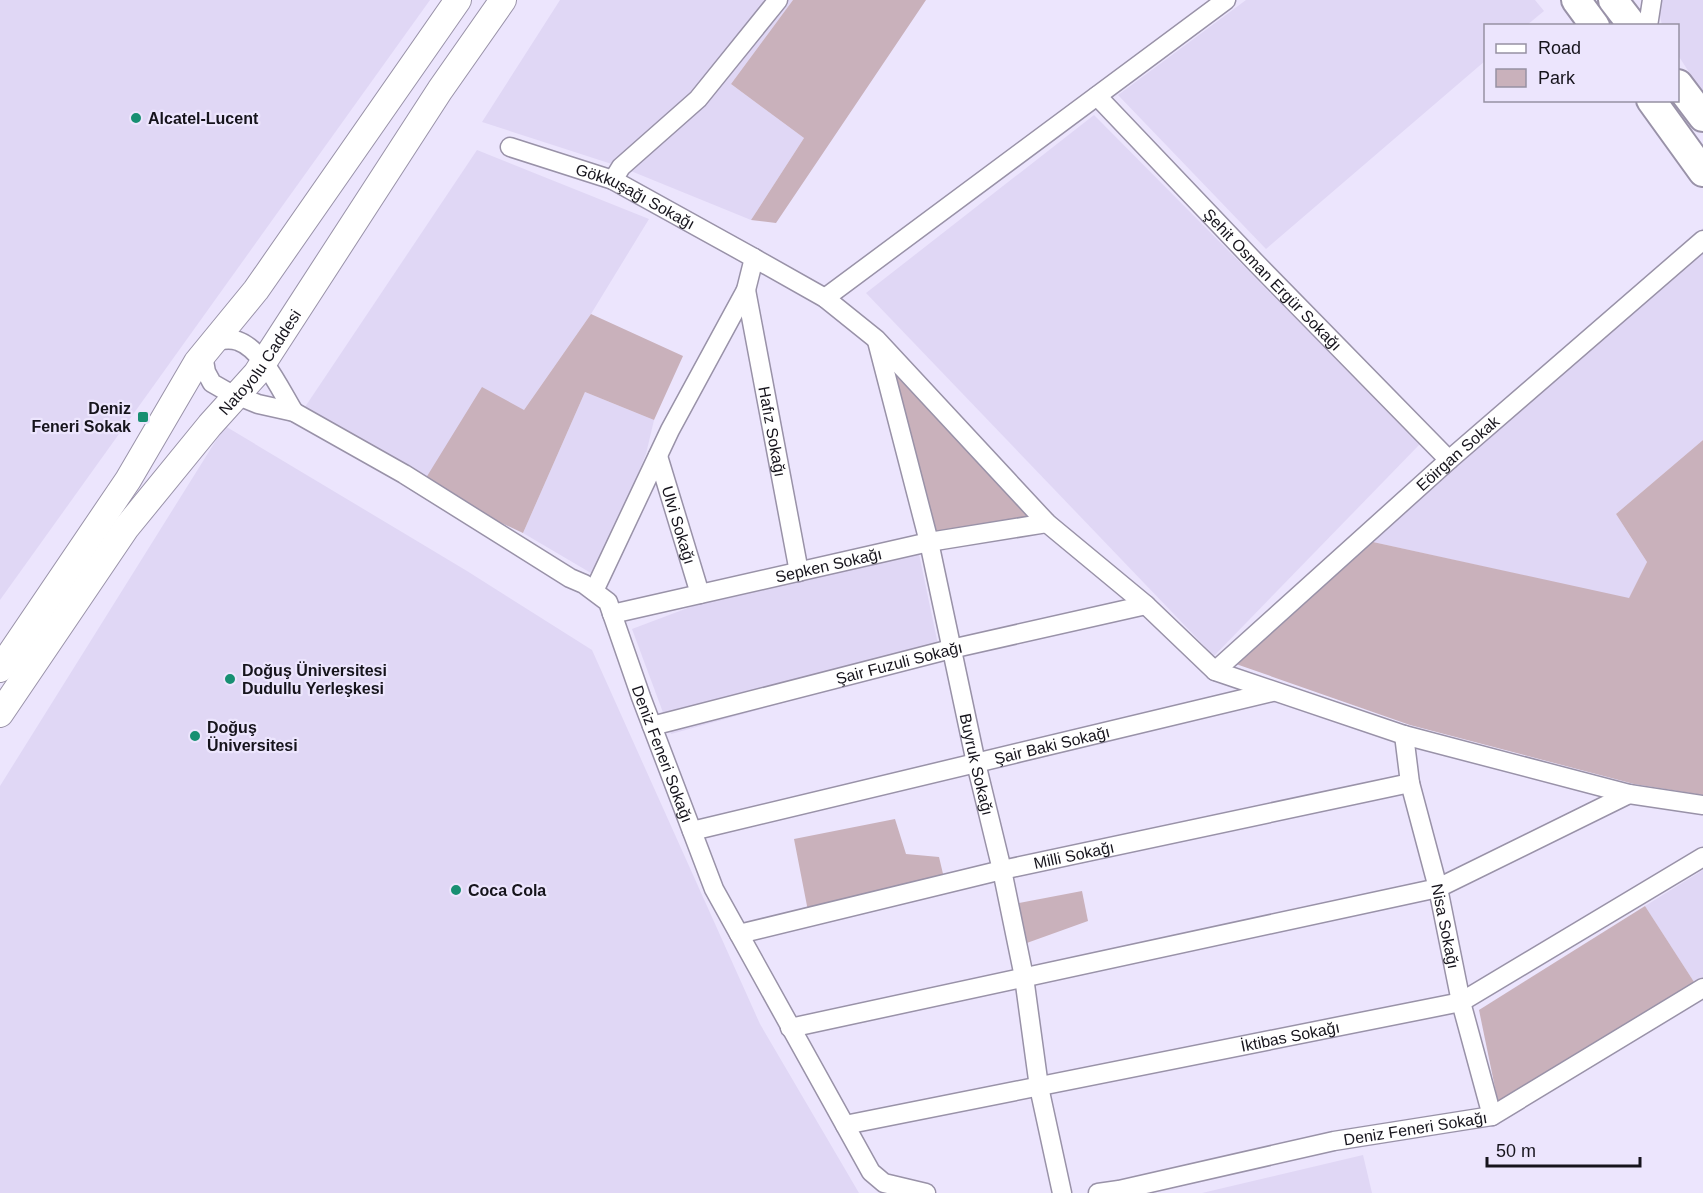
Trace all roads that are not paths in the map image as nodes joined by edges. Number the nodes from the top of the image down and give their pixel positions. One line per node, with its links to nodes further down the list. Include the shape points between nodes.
1 (458, 0): 23 (main road, via 256,290)
2 (503, 0): 24 (main road, Natoyolu Caddesi, via 440,90)
3 (778, 0): 17 (street, via 698,99 621,167)
4 (1226, 0): 12 (street)
5 (1576, 0): 8 (main road)
6 (1613, 0): 9 (main road)
7 (1652, 0): 10 (street)
8 (1594, 24)
9 (1631, 24)
10 (1648, 24)
11 (1679, 87): 14 (main road)
12 (1097, 96): 21 (street); 28 (street, Şehit Osman Ergür Sokağı)
13 (1652, 102): 16 (main road)
14 (1703, 117)
15 (510, 147): 17 (street, Gökkuşağı Sokağı)
16 (1703, 172)
17 (613, 180): 19 (street, Gökkuşağı Sokağı)
18 (1703, 240): 28 (street, Eöirgan Sokak)
19 (754, 258): 20 (street); 21 (street, Gökkuşağı Sokağı)
20 (746, 290): 27 (street); 31 (street, Hafız Sokağı)
21 (825, 298): 22 (street, Gökkuşağı Sokağı)
22 (876, 339): 29 (street, Gökkuşağı Sokağı); 30 (street, Buyruk Sokağı)
23 (208, 348): 24 (street, Deniz Feneri Sokağı, via 237,340); 25 (street, Deniz Feneri Sokağı, via 206,372 212,383); 37 (main road, via 128,480)
24 (264, 363): 25 (main road, Natoyolu Caddesi); 26 (street, Deniz Feneri Sokağı)
25 (237, 396): 26 (street, Deniz Feneri Sokağı); 40 (main road, Natoyolu Caddesi, via 126,528)
26 (294, 412): 32 (street, Deniz Feneri Sokağı, via 404,474)
27 (658, 456): 32 (street); 33 (street, Ulvi Sokağı)
28 (1449, 460): 38 (street, Eöirgan Sokak)
29 (1047, 523): 30 (street, Sepken Sokağı); 34 (street, Gökkuşağı Sokağı)
30 (929, 542): 31 (street, Sepken Sokağı); 36 (street, Buyruk Sokağı)
31 (799, 572): 33 (street, Sepken Sokağı)
32 (594, 591): 35 (street, Deniz Feneri Sokağı, via 608,602)
33 (700, 594): 35 (street, Sepken Sokağı)
34 (1146, 605): 36 (street, Şair Fuzuli Sokağı); 38 (street, Gökkuşağı Sokağı)
35 (612, 614): 41 (street, Deniz Feneri Sokağı)
36 (951, 649): 41 (street, Şair Fuzuli Sokağı); 43 (street, Buyruk Sokağı)
37 (0, 669)
38 (1215, 671): 39 (street)
39 (1272, 692): 42 (street); 43 (street, Şair Baki Sokağı)
40 (0, 714)
41 (652, 726): 47 (street, Deniz Feneri Sokağı)
42 (1404, 735): 44 (street, Nisa Sokağı); 45 (street)
43 (976, 763): 47 (street, Şair Baki Sokağı); 49 (street, Buyruk Sokağı)
44 (1410, 783): 49 (street, Milli Sokağı); 50 (street, Nisa Sokağı)
45 (1629, 794): 46 (street); 50 (street)
46 (1703, 805)
47 (692, 831): 51 (street, Deniz Feneri Sokağı, via 714,889)
48 (1703, 857): 54 (street, İktibas Sokağı)
49 (1002, 870): 51 (street, Milli Sokağı); 52 (street, Buyruk Sokağı)
50 (1438, 888): 52 (street); 54 (street, Nisa Sokağı)
51 (739, 934): 55 (street, Deniz Feneri Sokağı)
52 (1024, 977): 55 (street); 56 (street, Buyruk Sokağı)
53 (1703, 988): 57 (street, Deniz Feneri Sokağı)
54 (1461, 1002): 56 (street, İktibas Sokağı); 57 (street, Nisa Sokağı)
55 (790, 1028): 58 (street, Deniz Feneri Sokağı)
56 (1039, 1087): 58 (street, İktibas Sokağı); 60 (street, Buyruk Sokağı)
57 (1492, 1116): 61 (street, Deniz Feneri Sokağı, via 1334,1141)
58 (845, 1125): 59 (street, Deniz Feneri Sokağı, via 871,1172 884,1183)
59 (926, 1193)
60 (1062, 1193)
61 (1098, 1193)

